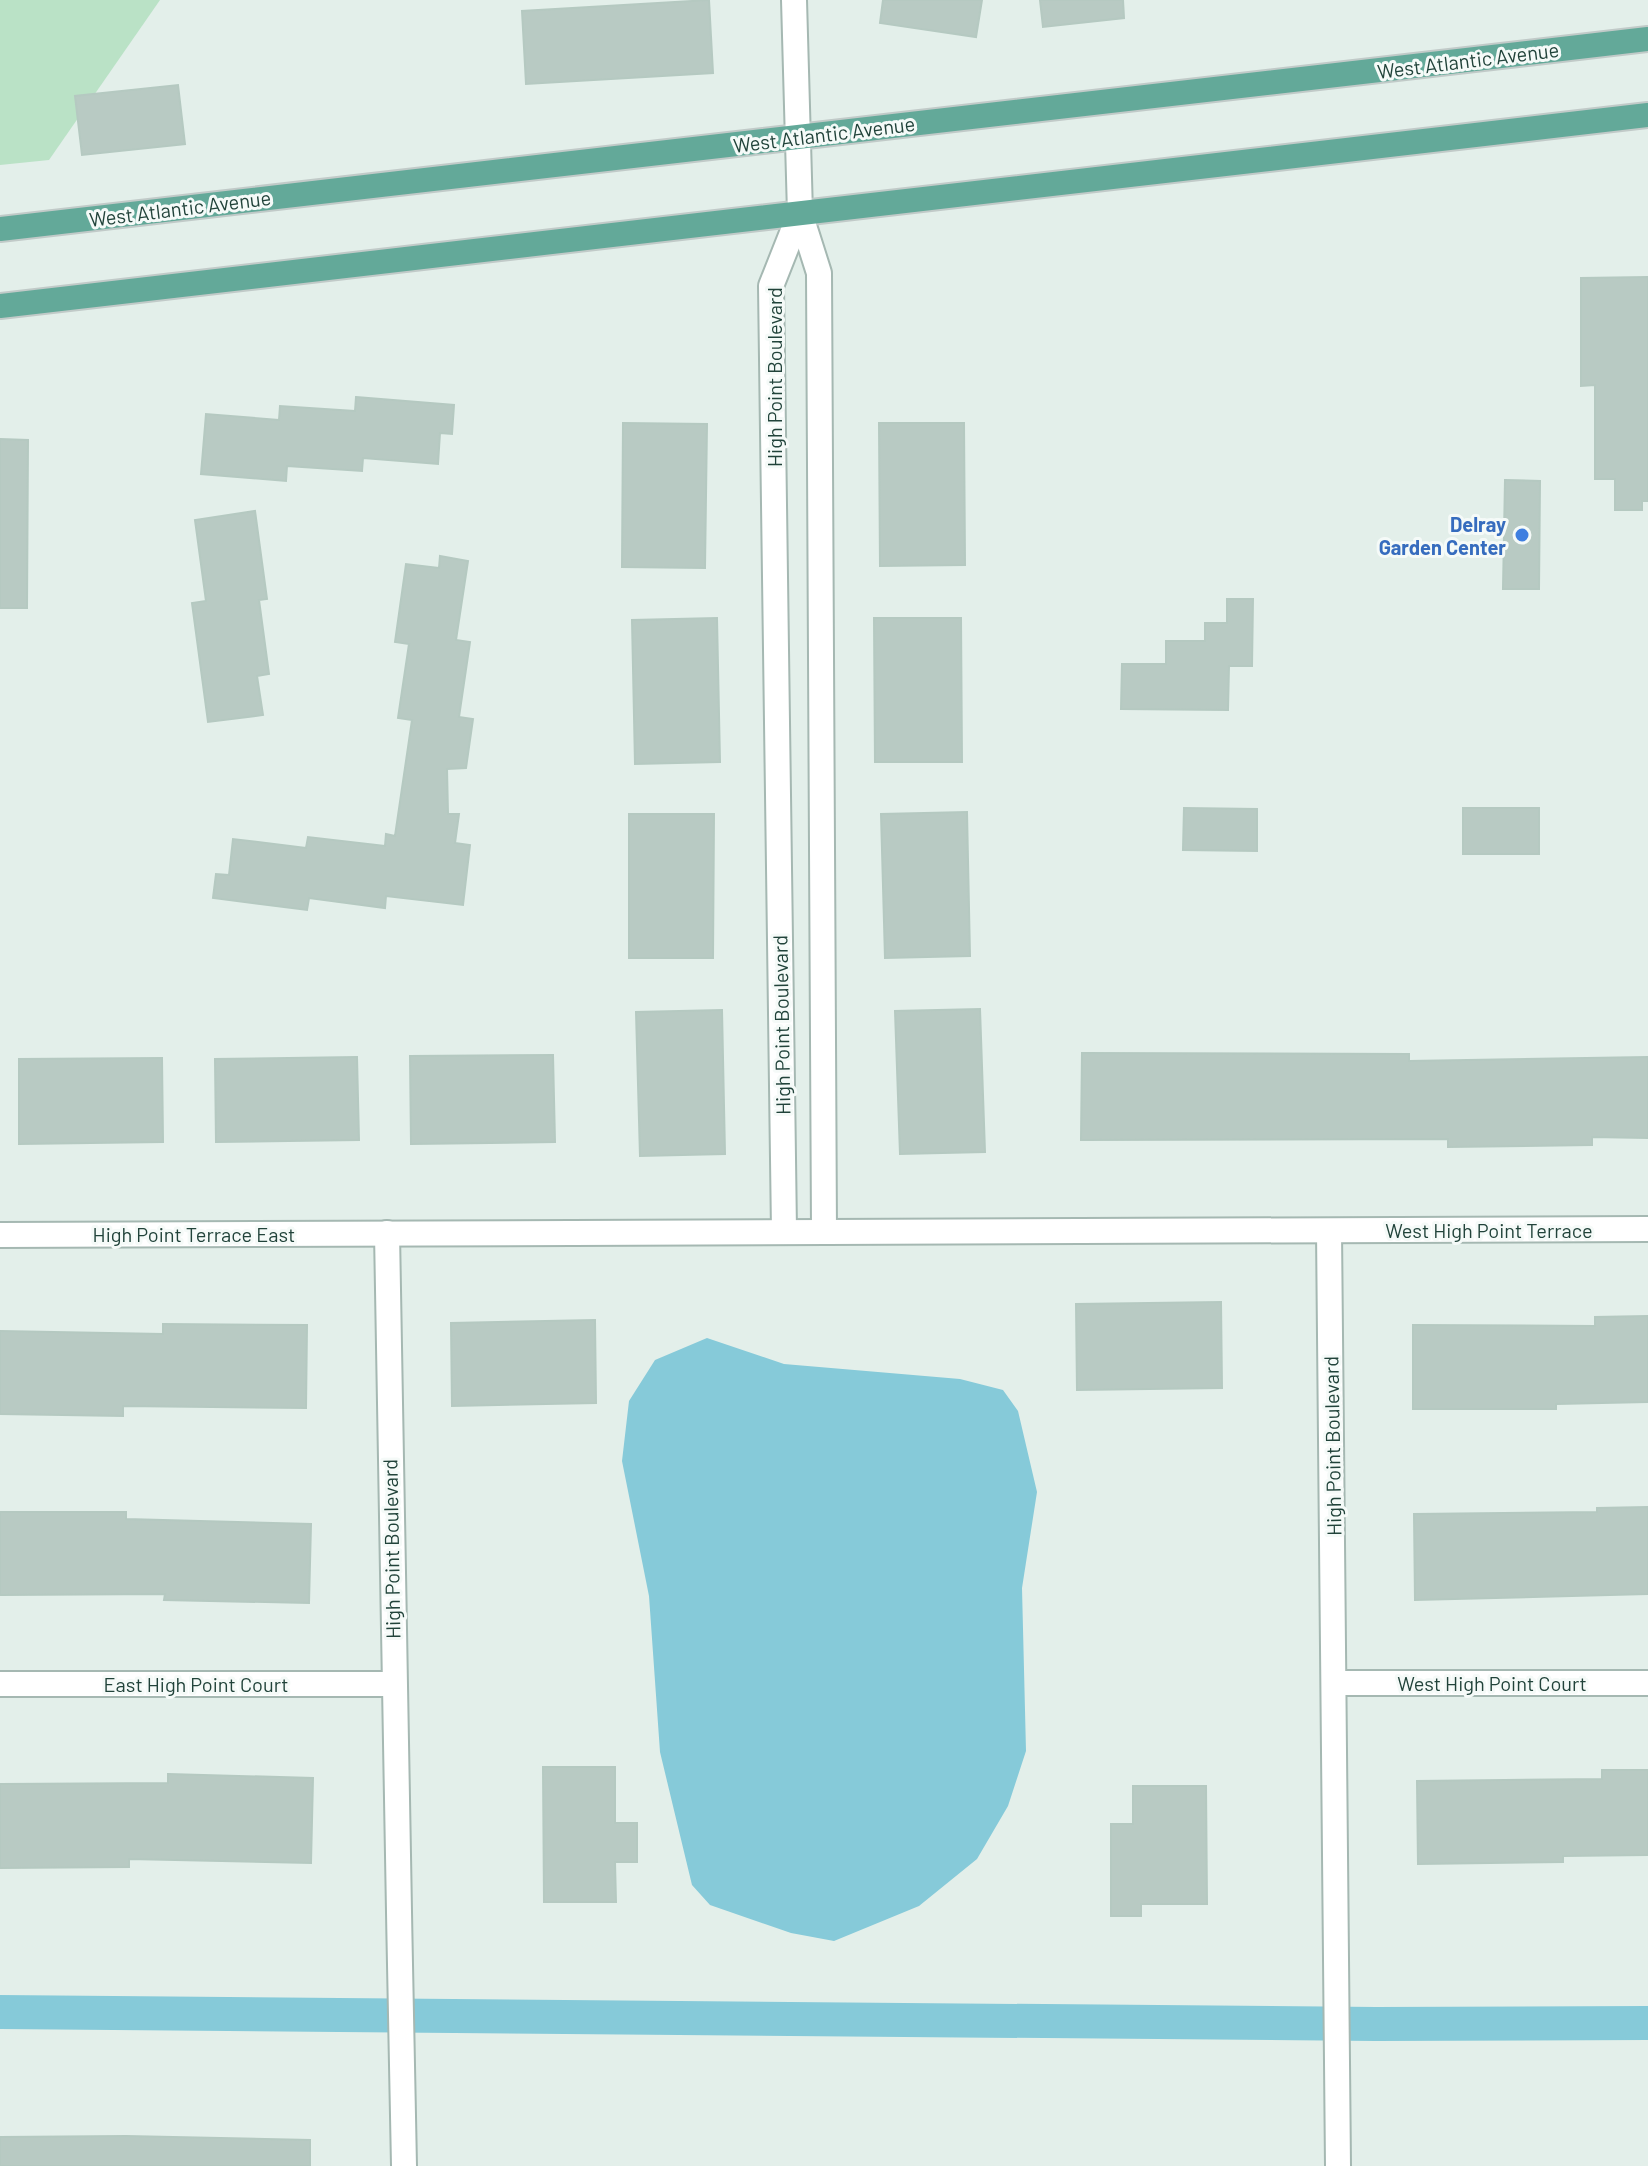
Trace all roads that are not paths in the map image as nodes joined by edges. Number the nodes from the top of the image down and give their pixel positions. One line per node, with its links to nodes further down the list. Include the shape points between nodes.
1 (794, 0): 4 (street)
2 (1648, 39): 4 (main road, West Atlantic Avenue)
3 (1648, 115): 5 (main road)
4 (797, 137): 5 (street); 6 (main road, West Atlantic Avenue)
5 (800, 213): 7 (main road); 9 (street, High Point Boulevard, via 771,286); 10 (street, High Point Boulevard, via 819,273)
6 (0, 229)
7 (0, 306)
8 (1648, 1229): 11 (street, West High Point Terrace)
9 (784, 1231): 10 (street); 12 (street)
10 (824, 1231): 11 (street)
11 (1329, 1231): 14 (street, High Point Boulevard)
12 (387, 1233): 13 (street, High Point Terrace East); 17 (street, High Point Boulevard)
13 (0, 1235)
14 (1336, 1683): 15 (street, West High Point Court); 19 (street, High Point Boulevard)
15 (1648, 1683)
16 (0, 1684): 17 (street, East High Point Court)
17 (392, 1684): 18 (street, High Point Boulevard)
18 (404, 2166)
19 (1338, 2166)

